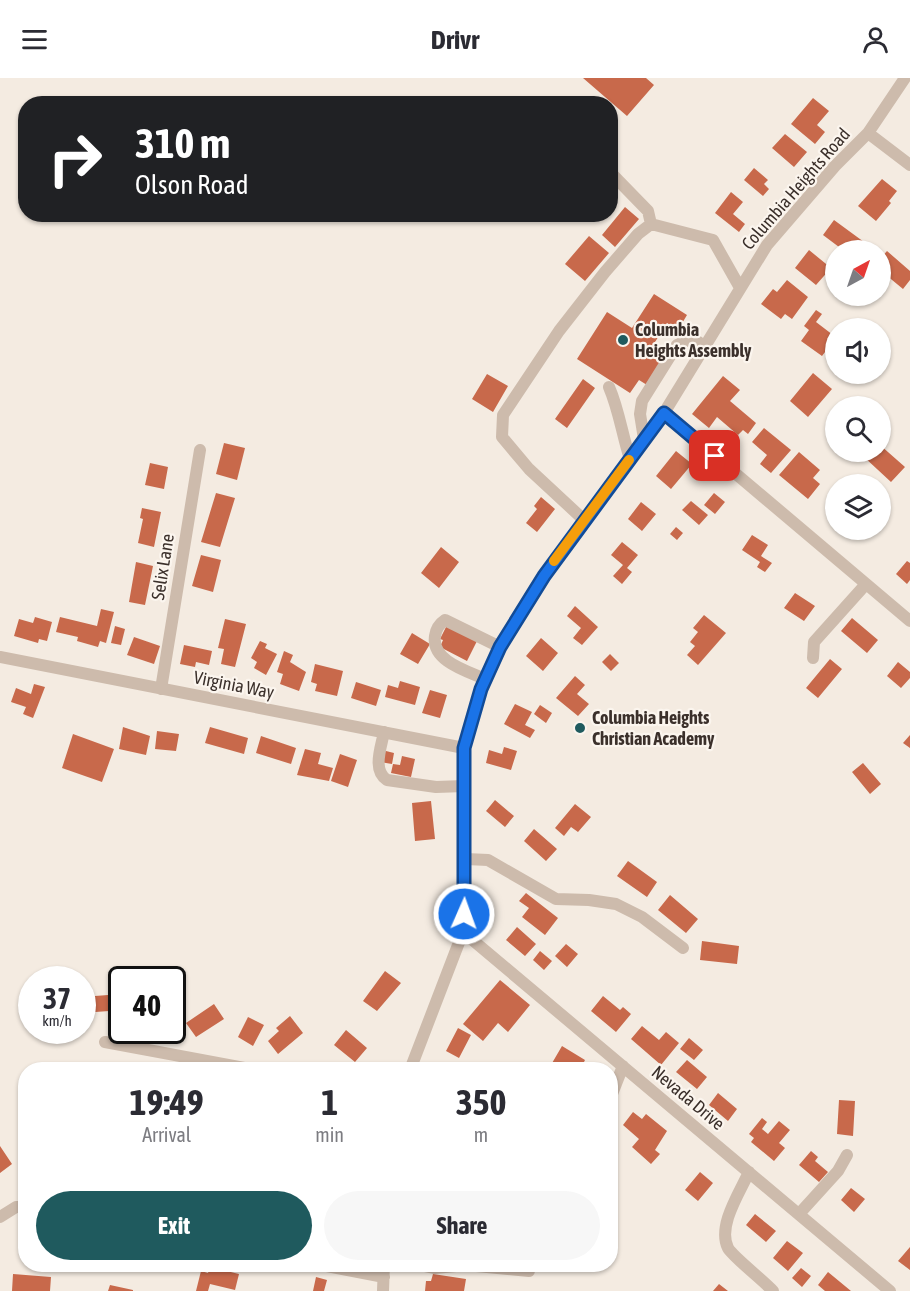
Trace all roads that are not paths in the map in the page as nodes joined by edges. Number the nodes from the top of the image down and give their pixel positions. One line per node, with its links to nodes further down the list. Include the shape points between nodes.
1 (905, 78): 2 (street, Columbia Heights Road)
2 (868, 133): 3 (street); 6 (street, Columbia Heights Road, via 767,245)
3 (910, 165)
4 (618, 180): 5 (street, via 648,211)
5 (651, 224): 6 (street, via 713,240); 13 (street, via 638,234 565,322 503,415 502,437 529,469)
6 (739, 286): 7 (street, Columbia Heights Road)
7 (704, 346): 9 (street, Columbia Heights Road); 10 (street, via 693,338 677,345 642,401)
8 (609, 387): 12 (street)
9 (664, 413): 10 (street, Columbia Heights Road); 14 (street)
10 (644, 439): 12 (street, Columbia Heights Road)
11 (201, 450): 20 (street, Selix Lane)
12 (630, 459): 13 (street, Columbia Heights Road)
13 (584, 520): 16 (street, Columbia Heights Road)
14 (866, 584): 15 (street); 17 (street, via 814,642)
15 (910, 621)
16 (500, 647): 19 (street, Columbia Heights Road); 19 (street, via 445,620 435,633 441,655)
17 (813, 658)
18 (2, 660): 20 (street, Virginia Way)
19 (485, 679): 22 (street, Columbia Heights Road)
20 (161, 689): 21 (street, Virginia Way)
21 (384, 732): 22 (street, Virginia Way); 23 (street, via 378,768 381,776 436,787)
22 (464, 748): 23 (street, Columbia Heights Road)
23 (464, 786): 24 (street, Columbia Heights Road)
24 (466, 859): 25 (street, Columbia Heights Road); 26 (street, via 488,860 556,899 616,904 642,917)
25 (463, 932): 29 (street, Columbia Heights Road); 30 (street, Nevada Drive)
26 (683, 948)
27 (105, 1042): 28 (street)
28 (213, 1062)
29 (413, 1062)
30 (623, 1066): 31 (street); 33 (street, Nevada Drive)
31 (618, 1079)
32 (847, 1155): 35 (street, via 838,1171)
33 (749, 1172): 35 (street, Nevada Drive); 39 (street, via 730,1214 726,1231 728,1249)
34 (18, 1207): 36 (street)
35 (799, 1214): 40 (street, Nevada Drive)
36 (0, 1217)
37 (384, 1272): 38 (street)
38 (383, 1291)
39 (773, 1291)
40 (890, 1291)

